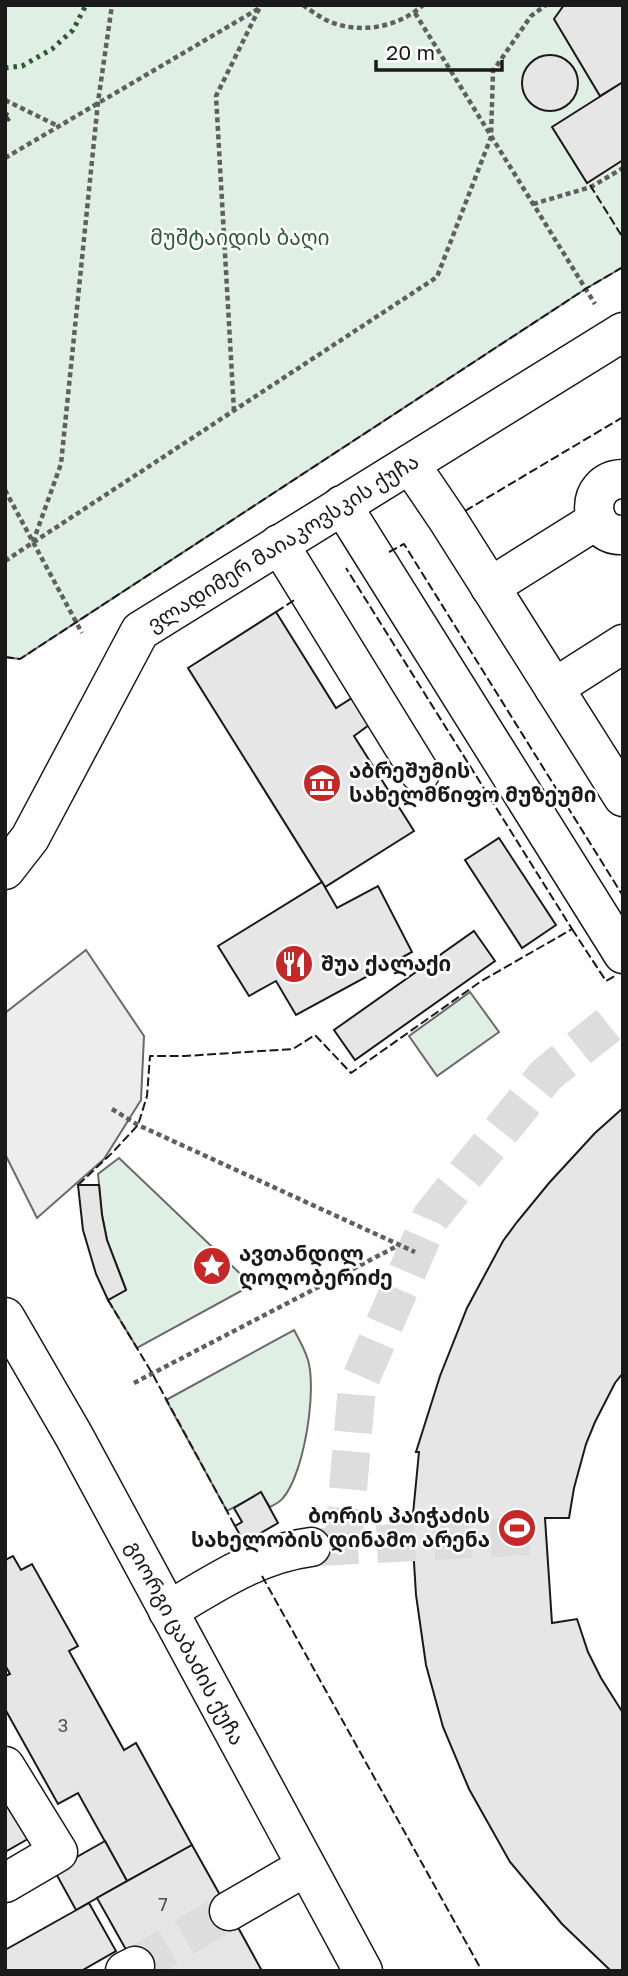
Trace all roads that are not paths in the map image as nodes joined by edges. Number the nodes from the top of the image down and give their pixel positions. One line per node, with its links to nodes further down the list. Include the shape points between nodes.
1 (610, 321): 2 (street, ვლადიმერ მაიაკოვსკის ქუჩა)
2 (410, 464): 4 (street, ვლადიმერ მაიაკოვსკის ქუჩა); 7 (street)
3 (623, 479): 5 (street, via 614,479 595,495 593,508)
4 (342, 505): 6 (street, ვლადიმერ მაიაკოვსკის ქუჩა); 13 (street)
5 (610, 528): 7 (street)
6 (279, 544): 10 (street); 12 (street, ვლადიმერ მაიაკოვსკის ქუჩა, via 140,631 30,838)
7 (490, 586): 9 (street)
8 (623, 645): 9 (street)
9 (554, 688): 11 (street)
10 (420, 773)
11 (620, 785)
12 (5, 870)
13 (623, 954)
14 (5, 1317): 16 (street, გიორგი ცაბაძის ქუჩა)
15 (311, 1547): 16 (street, via 254,1562)
16 (168, 1611): 18 (street, გიორგი ცაბაძის ქუჩა)
17 (5, 1766): 19 (street, via 58,1852)
18 (305, 1867): 20 (street); 21 (street, გიორგი ცაბაძის ქუჩა)
19 (5, 1883)
20 (229, 1911)
21 (362, 1971)

